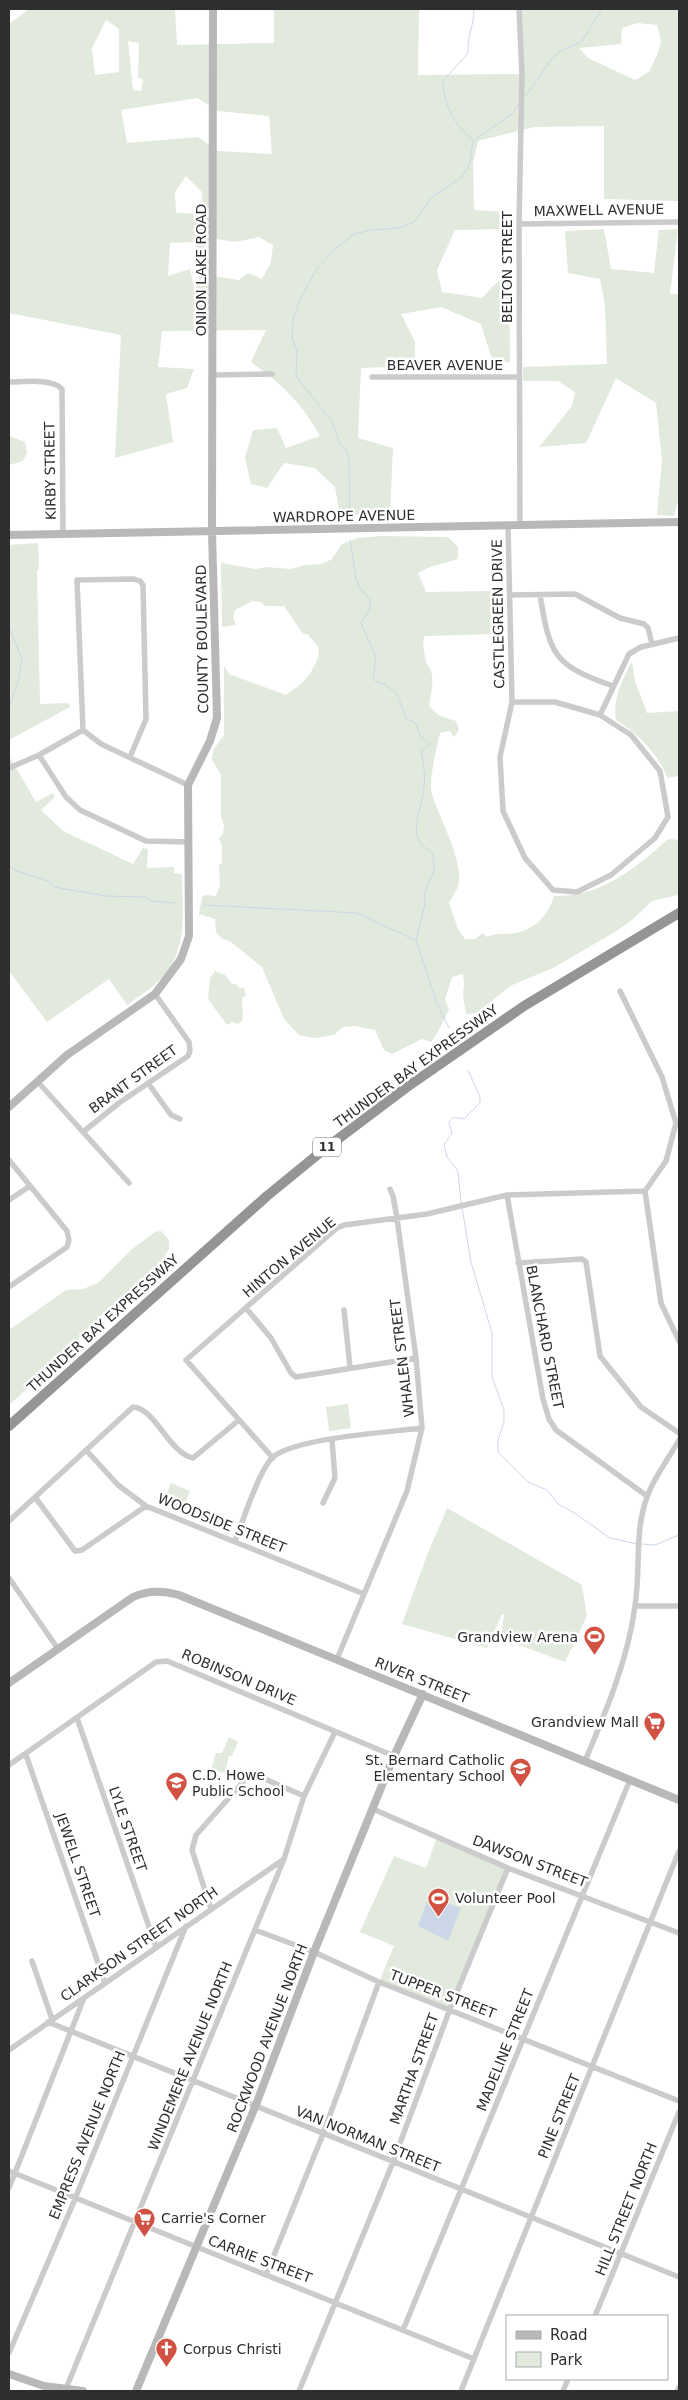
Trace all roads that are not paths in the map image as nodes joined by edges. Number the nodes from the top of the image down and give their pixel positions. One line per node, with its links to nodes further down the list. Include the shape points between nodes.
1 (213, 9): 6 (street, ONION LAKE ROAD)
2 (519, 9): 4 (street, BELTON STREET, via 522,74)
3 (679, 222): 4 (street, MAXWELL AVENUE)
4 (519, 224): 8 (street, BELTON STREET)
5 (272, 374): 6 (street)
6 (214, 375): 13 (street, ONION LAKE ROAD)
7 (372, 377): 8 (street, BEAVER AVENUE)
8 (519, 377): 12 (street, BELTON STREET)
9 (9, 382): 14 (street, KIRBY STREET, via 46,383 62,389)
10 (679, 522): 12 (street, WARDROPE AVENUE)
11 (508, 525): 12 (street, WARDROPE AVENUE); 13 (street, WARDROPE AVENUE); 16 (street, CASTLEGREEN DRIVE)
12 (520, 525)
13 (212, 531): 14 (street, WARDROPE AVENUE); 27 (street, COUNTY BOULEVARD, via 217,718 210,741)
14 (63, 534): 15 (street, WARDROPE AVENUE)
15 (9, 535)
16 (510, 595): 17 (street); 21 (street, CASTLEGREEN DRIVE)
17 (540, 595): 19 (street, via 575,594 620,618 644,624); 20 (street, via 547,634 555,652 578,674)
18 (679, 638): 19 (street)
19 (652, 644): 20 (street, via 629,654)
20 (613, 686): 22 (street)
21 (512, 702): 22 (street, CASTLEGREEN DRIVE, via 555,702); 22 (street, CASTLEGREEN DRIVE, via 500,757 503,811 525,858 553,890 577,892 611,875 655,838 668,817 660,771 631,735)
22 (600, 715)
23 (83, 730): 24 (street); 25 (street, via 101,744); 25 (street, via 76,580 140,581 143,585 146,719)
24 (39, 755): 26 (street); 28 (street, via 66,798 80,810 146,841)
25 (130, 757): 27 (street)
26 (9, 768)
27 (188, 785): 28 (street, COUNTY BOULEVARD)
28 (188, 842): 32 (street, COUNTY BOULEVARD, via 187,944 176,969)
29 (679, 906): 54 (highway, THUNDER BAY EXPRESSWAY / 11, via 521,1000 334,1134 261,1192)
30 (679, 913): 56 (highway, THUNDER BAY EXPRESSWAY / 11, via 524,1006 322,1151)
31 (620, 991): 37 (street, via 662,1078)
32 (155, 994): 33 (street, COUNTY BOULEVARD, via 67,1055); 34 (street, BRANT STREET, via 189,1042 190,1051 188,1056)
33 (37, 1081): 35 (street, COUNTY BOULEVARD); 38 (street)
34 (148, 1083): 36 (street, via 171,1115); 38 (street, BRANT STREET)
35 (9, 1107)
36 (180, 1119)
37 (678, 1123): 43 (street, via 666,1161)
38 (84, 1132): 40 (street)
39 (9, 1160): 41 (street)
40 (130, 1183)
41 (30, 1186): 45 (street); 48 (street, via 67,1231 68,1244)
42 (390, 1189): 46 (street, WHALEN STREET)
43 (645, 1191): 44 (street, HINTON AVENUE); 51 (street, via 661,1304)
44 (507, 1195): 46 (street, HINTON AVENUE); 47 (street, BLANCHARD STREET)
45 (9, 1200)
46 (397, 1218): 49 (street, HINTON AVENUE, via 341,1226); 52 (street, WHALEN STREET)
47 (518, 1263): 58 (street, via 582,1259 586,1262 600,1356 640,1407); 63 (street, BLANCHARD STREET, via 549,1420 556,1430)
48 (9, 1287)
49 (246, 1308): 53 (street, via 271,1338 294,1376); 55 (street, HINTON AVENUE, via 186,1360)
50 (344, 1310): 53 (street)
51 (679, 1339)
52 (416, 1358): 53 (street); 57 (street, WHALEN STREET)
53 (350, 1367)
54 (9, 1417)
55 (239, 1420): 61 (street, via 193,1458 183,1455 145,1413 134,1407); 62 (street, HINTON AVENUE)
56 (9, 1426)
57 (422, 1428): 59 (street); 70 (street, WHALEN STREET, via 407,1491)
58 (679, 1433)
59 (332, 1440): 62 (street, via 301,1444); 65 (street, via 335,1478)
60 (679, 1440): 63 (street)
61 (86, 1450): 64 (street); 66 (street, WOODSIDE STREET, via 118,1485)
62 (273, 1458): 68 (street)
63 (648, 1496): 71 (street, via 637,1550)
64 (35, 1497): 66 (street, via 76,1551); 67 (street)
65 (323, 1503)
66 (146, 1506): 68 (street, WOODSIDE STREET)
67 (9, 1521)
68 (235, 1541): 70 (street, WOODSIDE STREET)
69 (9, 1578): 73 (street)
70 (364, 1594): 74 (street, WHALEN STREET)
71 (636, 1606): 72 (street); 81 (street, via 620,1671)
72 (679, 1606)
73 (58, 1649): 74 (street, RIVER STREET, via 133,1597 154,1591 179,1594); 75 (street)
74 (338, 1659): 76 (street, RIVER STREET)
75 (9, 1683)
76 (422, 1694): 80 (street, ROCKWOOD AVENUE NORTH); 81 (street, RIVER STREET)
77 (77, 1718): 78 (street, ROBINSON DRIVE, via 156,1662 167,1661); 79 (street, ROBINSON DRIVE); 96 (street, LYLE STREET)
78 (335, 1732): 80 (street, ROBINSON DRIVE); 84 (street, WINDEMERE AVENUE NORTH)
79 (26, 1755): 82 (street, ROBINSON DRIVE); 100 (street, JEWELL STREET)
80 (394, 1756): 86 (street, ROCKWOOD AVENUE NORTH)
81 (585, 1761): 83 (street, RIVER STREET)
82 (9, 1765)
83 (630, 1780): 85 (street, RIVER STREET); 90 (street, MADELINE STREET)
84 (304, 1796): 88 (street, WINDEMERE AVENUE NORTH); 91 (street, via 251,1774 196,1835 192,1850)
85 (679, 1800)
86 (373, 1808): 89 (street, DAWSON STREET); 97 (street, ROCKWOOD AVENUE NORTH)
87 (679, 1850): 92 (street, PINE STREET)
88 (284, 1859): 91 (street, CLARKSON STREET NORTH); 94 (street, WINDEMERE AVENUE NORTH)
89 (508, 1868): 90 (street, DAWSON STREET); 102 (street, MARTHA STREET)
90 (583, 1895): 92 (street, DAWSON STREET); 105 (street, MADELINE STREET)
91 (212, 1909): 93 (street, CLARKSON STREET NORTH)
92 (650, 1922): 95 (street, DAWSON STREET); 108 (street, PINE STREET)
93 (186, 1926): 96 (street, CLARKSON STREET NORTH); 107 (street, EMPRESS AVENUE NORTH)
94 (255, 1930): 97 (street, TUPPER STREET); 109 (street, WINDEMERE AVENUE NORTH)
95 (679, 1933)
96 (156, 1947): 100 (street, CLARKSON STREET NORTH)
97 (314, 1952): 99 (street, TUPPER STREET); 111 (street, ROCKWOOD AVENUE NORTH)
98 (32, 1961): 103 (street)
99 (379, 1982): 102 (street, TUPPER STREET); 113 (street)
100 (105, 1983): 101 (street, CLARKSON STREET NORTH)
101 (84, 1998): 103 (street, CLARKSON STREET NORTH); 104 (street)
102 (450, 2008): 105 (street, TUPPER STREET); 114 (street, MARTHA STREET)
103 (50, 2021): 104 (street, VAN NORMAN STREET); 106 (street, CLARKSON STREET NORTH)
104 (72, 2032): 107 (street, VAN NORMAN STREET); 115 (street)
105 (524, 2038): 108 (street, TUPPER STREET); 117 (street, MADELINE STREET)
106 (9, 2050)
107 (133, 2056): 109 (street, VAN NORMAN STREET); 118 (street, EMPRESS AVENUE NORTH)
108 (592, 2067): 110 (street, TUPPER STREET); 119 (street, PINE STREET)
109 (193, 2081): 111 (street, VAN NORMAN STREET); 120 (street, WINDEMERE AVENUE NORTH)
110 (679, 2101)
111 (255, 2107): 113 (street, VAN NORMAN STREET); 121 (street, ROCKWOOD AVENUE NORTH)
112 (679, 2112): 122 (street, HILL STREET NORTH)
113 (323, 2134): 114 (street, VAN NORMAN STREET); 123 (street)
114 (393, 2162): 117 (street, VAN NORMAN STREET); 125 (street, MARTHA STREET)
115 (12, 2173): 116 (street); 118 (street, CARRIE STREET)
116 (9, 2188)
117 (460, 2190): 119 (street, VAN NORMAN STREET); 127 (street, MADELINE STREET)
118 (75, 2199): 120 (street, CARRIE STREET); 128 (street, EMPRESS AVENUE NORTH)
119 (532, 2218): 122 (street, VAN NORMAN STREET); 129 (street, PINE STREET)
120 (135, 2222): 121 (street, CARRIE STREET); 132 (street, WINDEMERE AVENUE NORTH)
121 (197, 2248): 123 (street, CARRIE STREET); 134 (street, ROCKWOOD AVENUE NORTH)
122 (622, 2254): 124 (street, VAN NORMAN STREET); 126 (street, HILL STREET NORTH)
123 (266, 2274): 125 (street, CARRIE STREET)
124 (679, 2277)
125 (335, 2302): 127 (street, CARRIE STREET); 135 (street, MARTHA STREET)
126 (595, 2315)
127 (403, 2330): 129 (street, CARRIE STREET)
128 (9, 2353)
129 (474, 2359): 136 (street, PINE STREET)
130 (9, 2374): 132 (street, via 30,2383)
131 (679, 2387): 137 (street)
132 (66, 2391): 133 (street)
133 (83, 2391)
134 (136, 2391)
135 (299, 2391)
136 (461, 2391)
137 (677, 2391)

